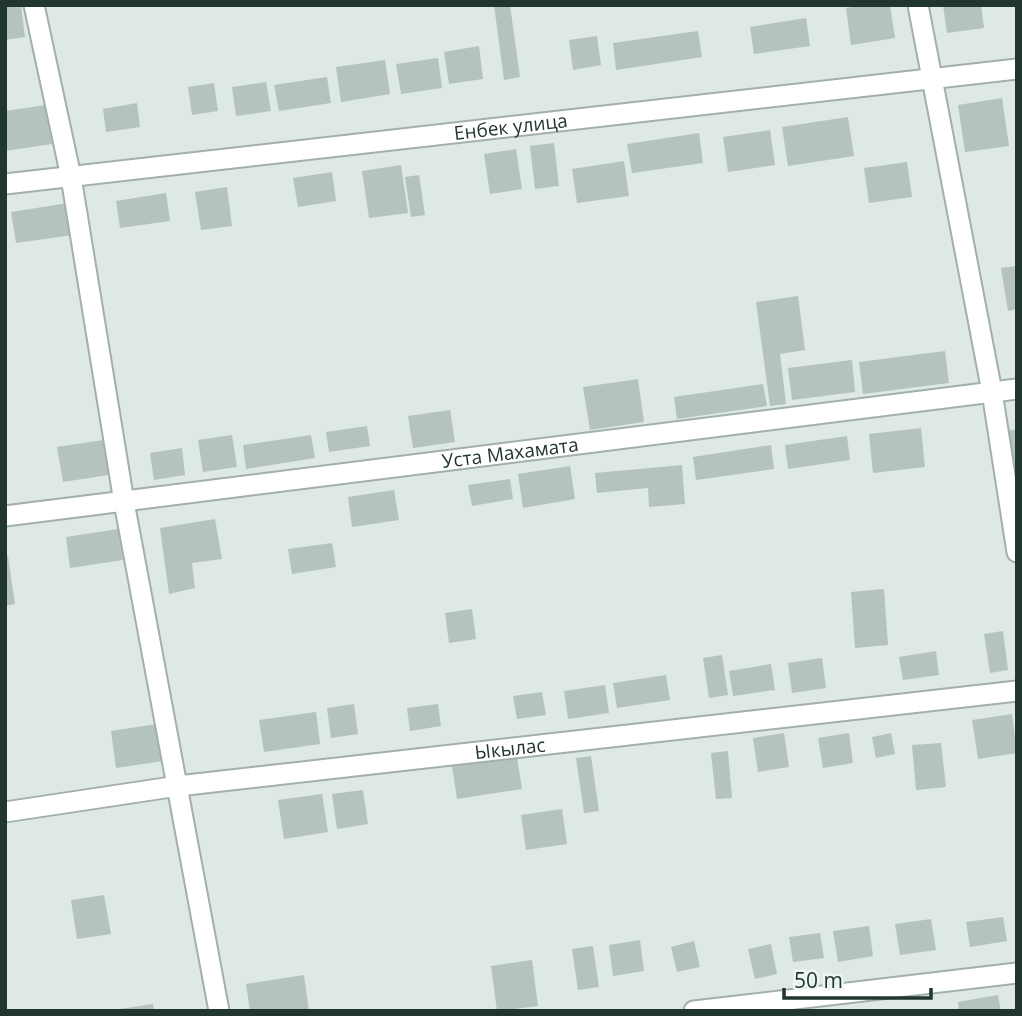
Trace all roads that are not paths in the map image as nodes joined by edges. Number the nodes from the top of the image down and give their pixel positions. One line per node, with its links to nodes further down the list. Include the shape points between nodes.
1 (34, 5): 5 (street)
2 (918, 5): 4 (street)
3 (1017, 69): 4 (street, Енбек улица)
4 (932, 80): 5 (street, Енбек улица); 8 (street)
5 (71, 177): 6 (street, Енбек улица); 9 (street)
6 (5, 184)
7 (1017, 389): 8 (street, Уста Махамата)
8 (992, 392): 9 (street, Уста Махамата); 11 (street)
9 (124, 502): 10 (street, Уста Махамата); 13 (street)
10 (5, 516)
11 (1017, 552)
12 (1017, 691): 13 (street, Ыкылас)
13 (178, 786): 14 (street, Ыкылас); 16 (street)
14 (5, 812)
15 (1017, 973): 17 (street)
16 (219, 1011)
17 (694, 1011)

